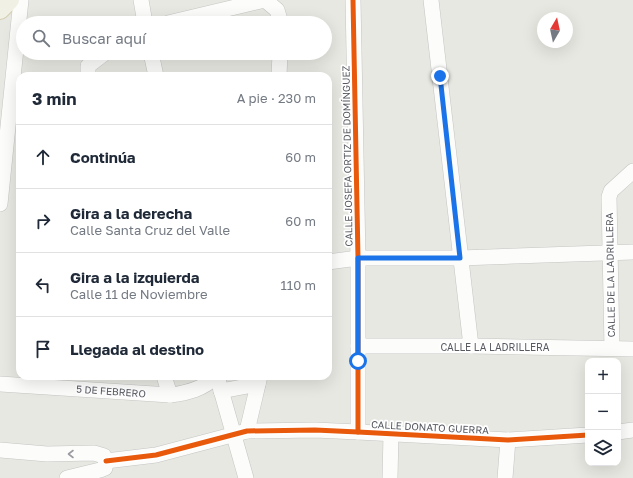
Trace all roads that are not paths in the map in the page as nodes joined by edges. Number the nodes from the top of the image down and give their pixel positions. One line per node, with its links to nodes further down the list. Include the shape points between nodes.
1 (10, 0): 7 (main road)
2 (21, 0): 8 (street)
3 (141, 0): 9 (street)
4 (265, 0): 10 (street); 11 (street, via 277,10)
5 (353, 0): 23 (street, CALLE JOSEFA ORTIZ DE DOMÍNGUEZ)
6 (431, 0): 24 (street)
7 (0, 10)
8 (19, 16)
9 (144, 16)
10 (198, 16)
11 (278, 16)
12 (16, 49): 20 (street)
13 (98, 60): 16 (street)
14 (153, 60): 17 (street)
15 (280, 60): 18 (street)
16 (88, 71)
17 (155, 72)
18 (279, 72)
19 (633, 171): 22 (street, CALLE DE LA LADRILLERA, via 611,191)
20 (0, 204)
21 (633, 252): 22 (street)
22 (610, 253): 24 (street); 28 (street, CALLE DE LA LADRILLERA)
23 (358, 258): 24 (street); 25 (street); 26 (street, CALLE JOSEFA ORTIZ DE DOMÍNGUEZ)
24 (460, 258): 27 (street)
25 (332, 261)
26 (358, 346): 27 (street, CALLE LA LADRILLERA); 38 (street, CALLE JOSEFA ORTIZ DE DOMÍNGUEZ)
27 (471, 346): 28 (street, CALLE LA LADRILLERA)
28 (612, 348): 29 (street, CALLE LA LADRILLERA)
29 (633, 349)
30 (165, 380): 36 (street)
31 (212, 380): 36 (street, 5 DE FEBRERO, via 196,389)
32 (218, 380): 35 (street)
33 (259, 380): 35 (street); 40 (street)
34 (0, 384): 36 (street, 5 DE FEBRERO)
35 (222, 391): 40 (street)
36 (170, 395)
37 (633, 430): 39 (street)
38 (358, 432): 40 (street, CALLE DONATO GUERRA, via 316,430); 41 (street, CALLE DONATO GUERRA)
39 (621, 432)
40 (240, 433): 45 (street, CALLE DONATO GUERRA, via 156,455); 47 (street)
41 (391, 434): 43 (street, CALLE DONATO GUERRA); 48 (street)
42 (585, 435): 43 (street, CALLE DONATO GUERRA)
43 (508, 440): 49 (street)
44 (0, 450): 45 (street, one-way to 44, via 104,456 94,453 48,454)
45 (106, 462): 46 (street, via 105,468)
46 (67, 478)
47 (246, 478)
48 (390, 478)
49 (505, 478)

